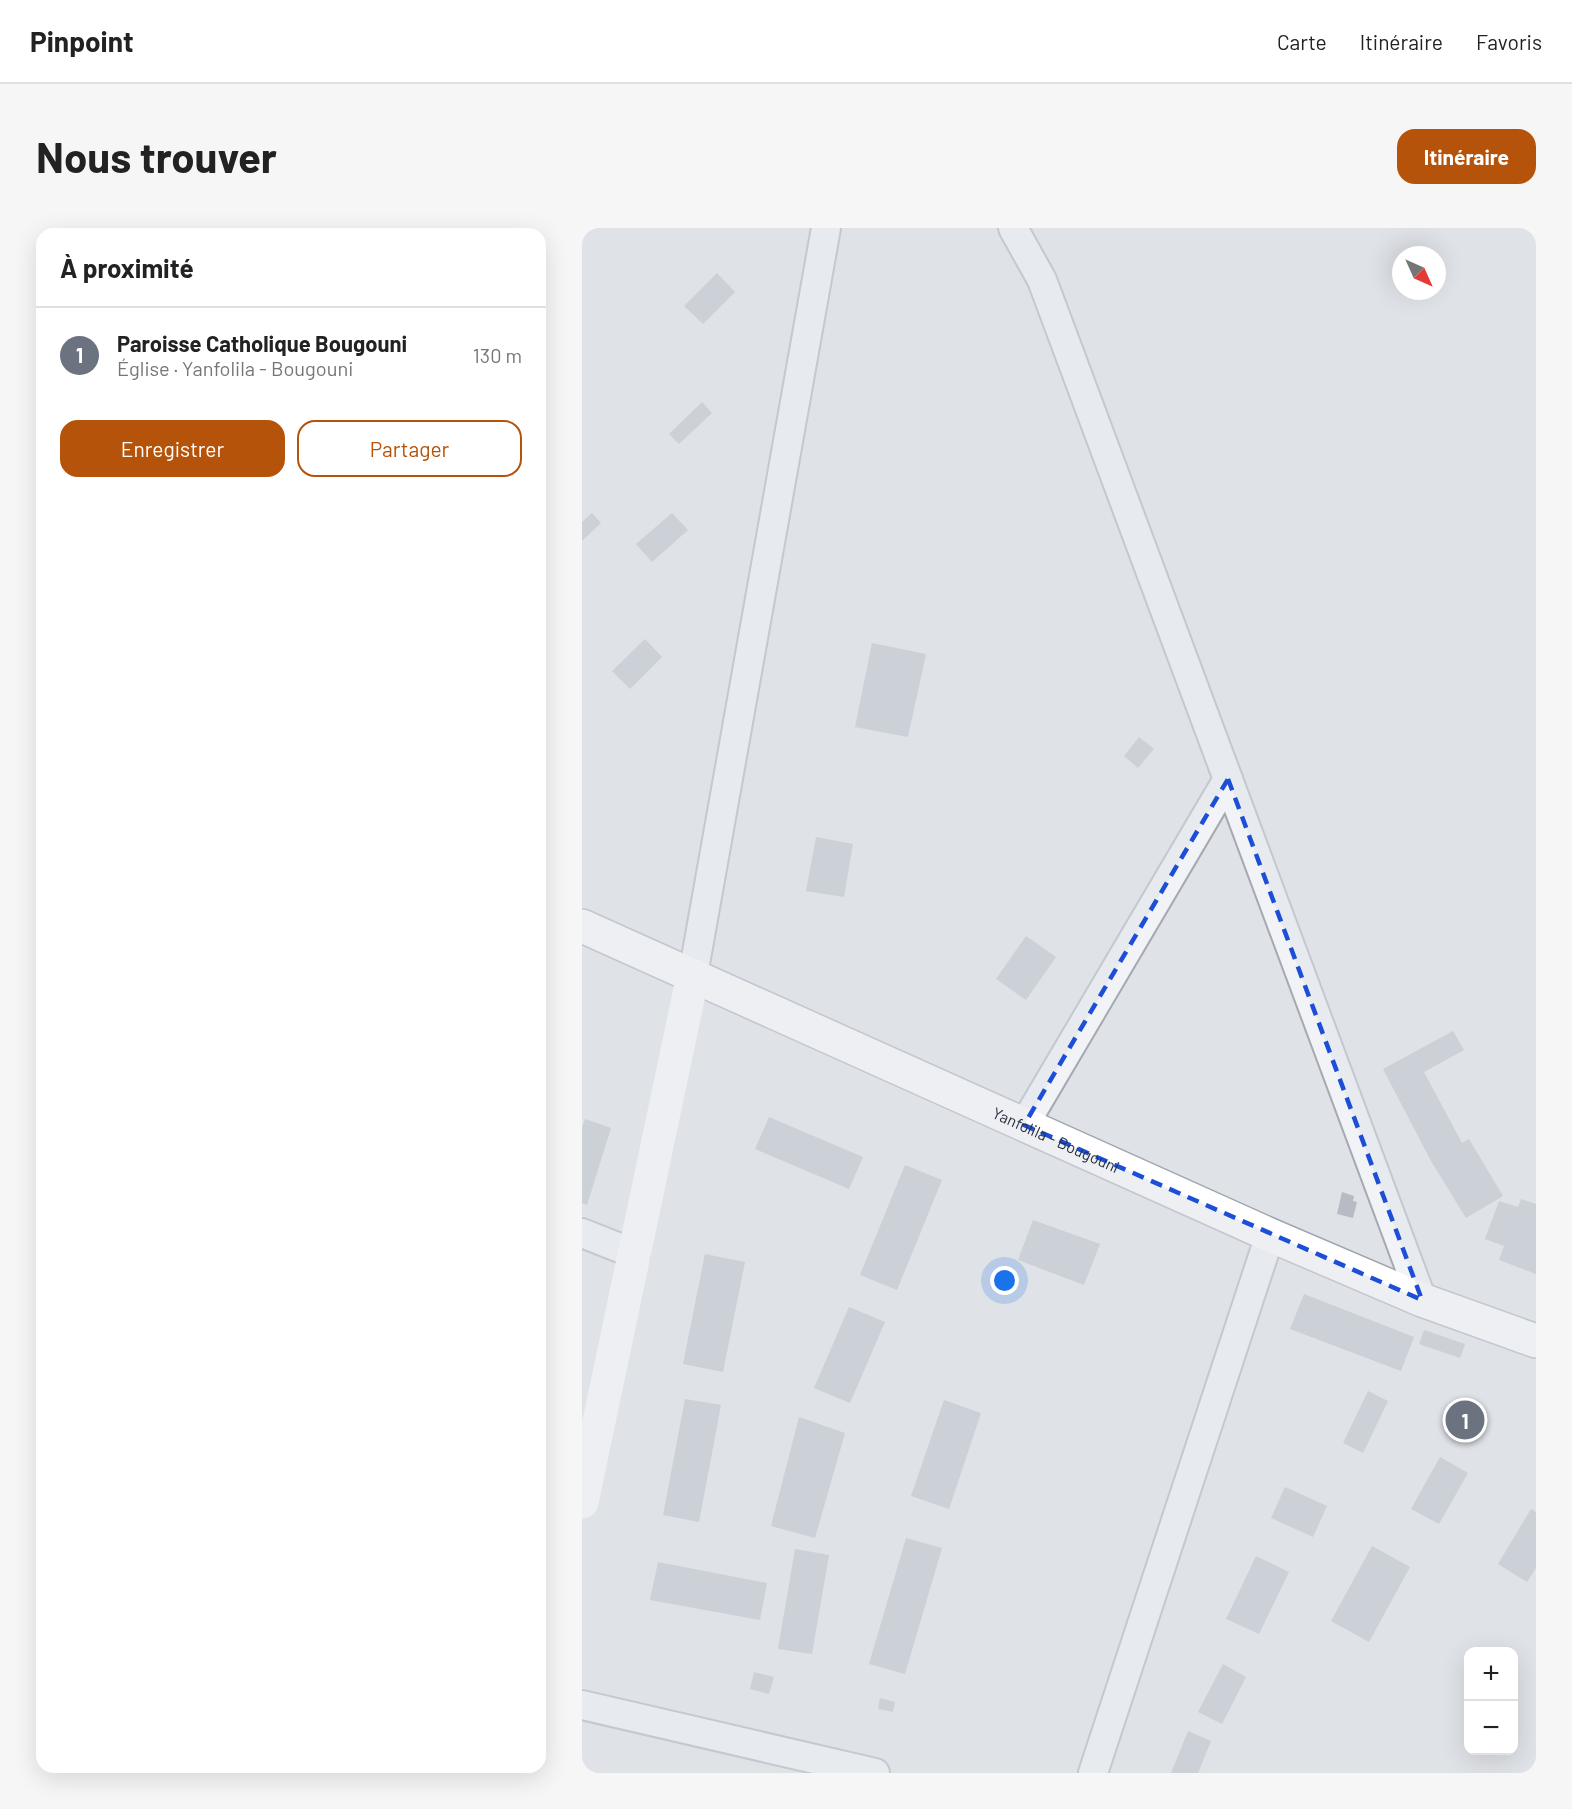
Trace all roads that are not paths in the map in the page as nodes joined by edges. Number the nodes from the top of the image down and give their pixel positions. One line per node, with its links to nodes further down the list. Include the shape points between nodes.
1 (825, 228): 5 (street)
2 (1013, 228): 3 (street, via 1042,280)
3 (1228, 778): 6 (street); 10 (street)
4 (582, 926): 5 (main road, Yanfolila - Bougouni)
5 (693, 975): 6 (main road, Yanfolila - Bougouni); 9 (main road)
6 (1024, 1125): 8 (main road, Yanfolila - Bougouni)
7 (582, 1233): 9 (street)
8 (1270, 1235): 10 (main road, Yanfolila - Bougouni); 15 (street)
9 (635, 1254): 12 (main road)
10 (1422, 1300): 11 (main road, Yanfolila - Bougouni)
11 (1536, 1341)
12 (583, 1495)
13 (582, 1706): 14 (street)
14 (875, 1773)
15 (1093, 1773)

